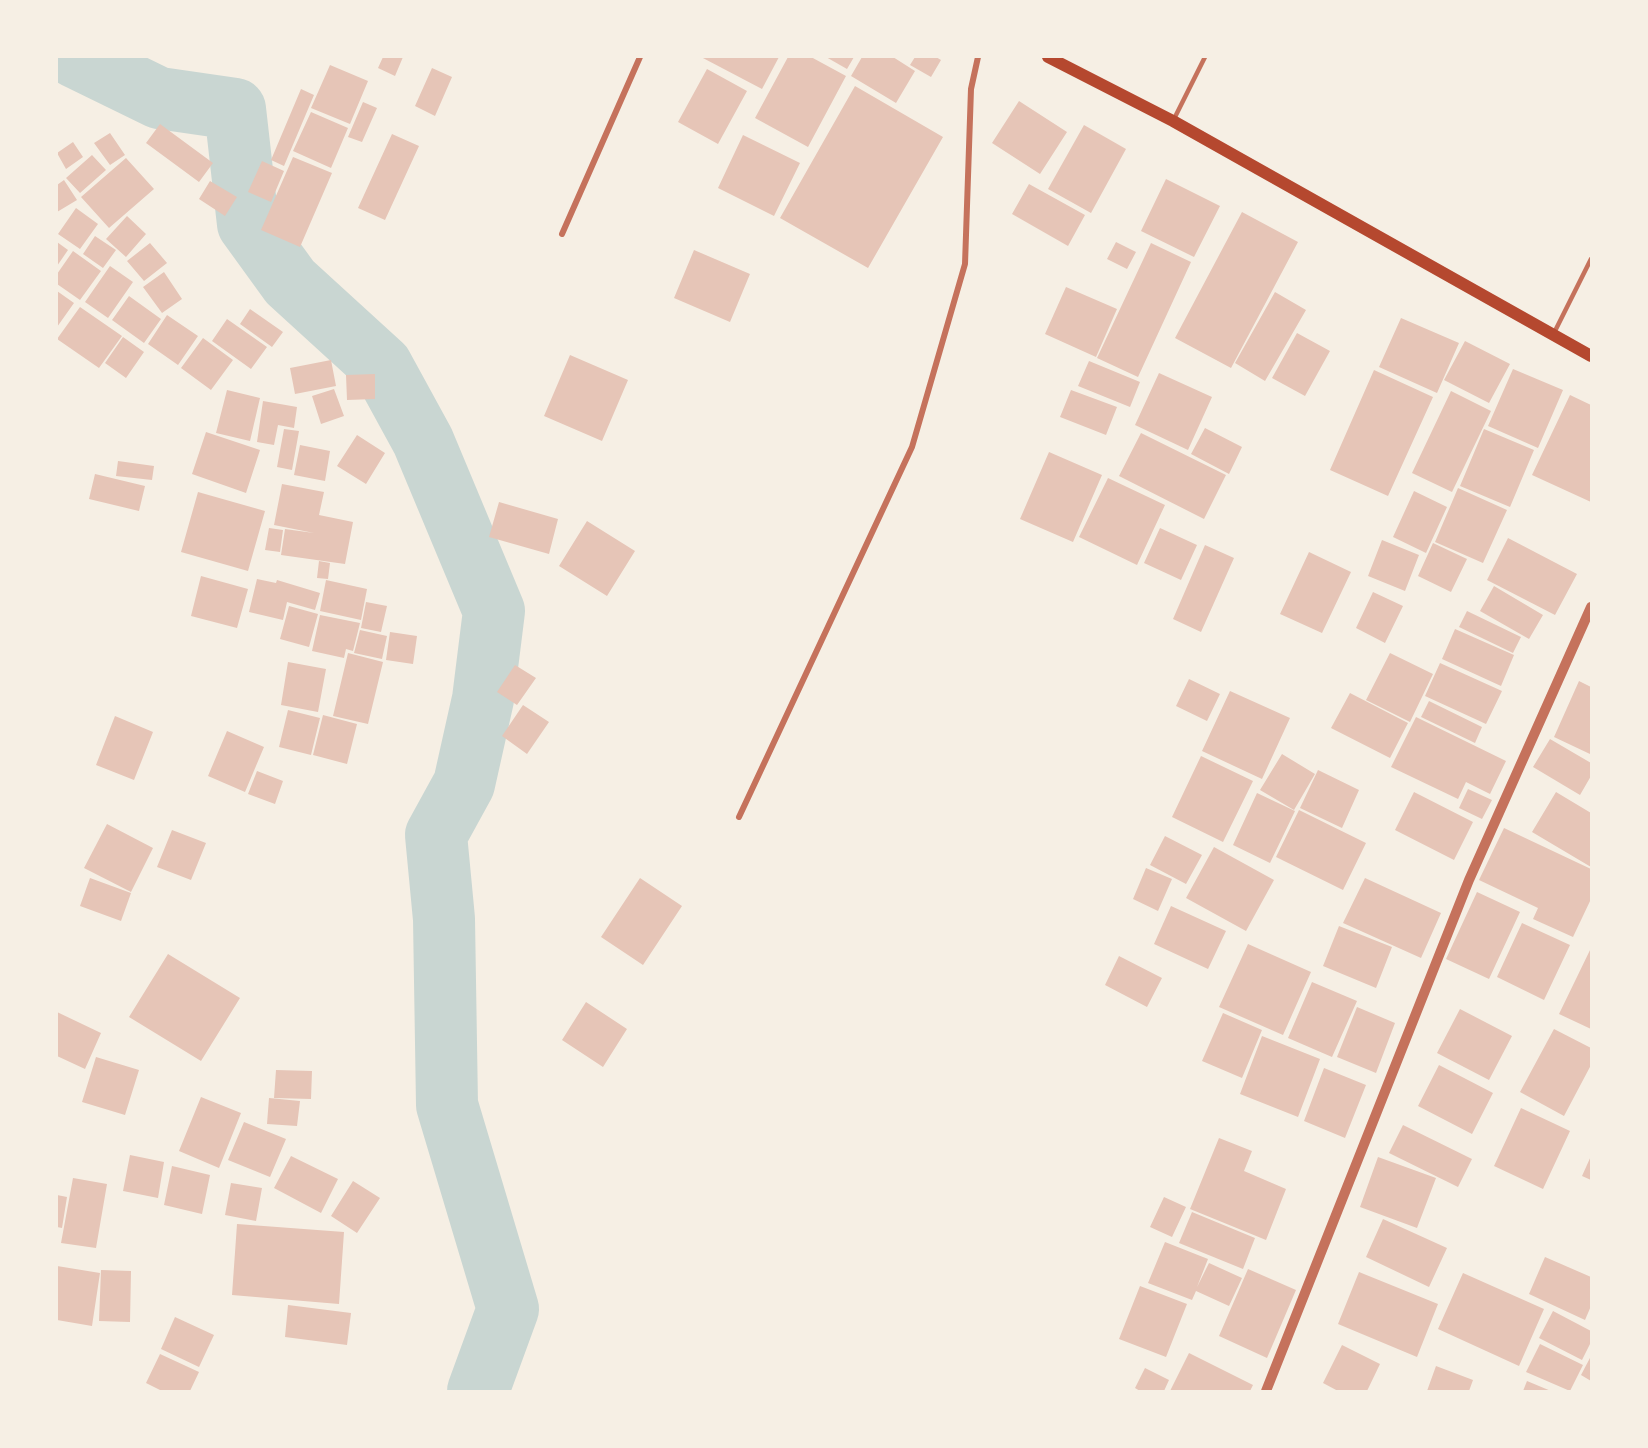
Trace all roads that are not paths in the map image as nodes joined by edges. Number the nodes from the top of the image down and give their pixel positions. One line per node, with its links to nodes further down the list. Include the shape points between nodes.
1 (640, 57): 6 (street)
2 (978, 57): 11 (street, via 971,89 965,264 912,447)
3 (1048, 57): 5 (main road)
4 (1205, 57): 5 (lane)
5 (1173, 121): 8 (main road)
6 (562, 234)
7 (1591, 259): 8 (lane)
8 (1553, 335): 9 (main road)
9 (1591, 356)
10 (1591, 607): 12 (street, via 1469,880)
11 (739, 817)
12 (1266, 1391)

